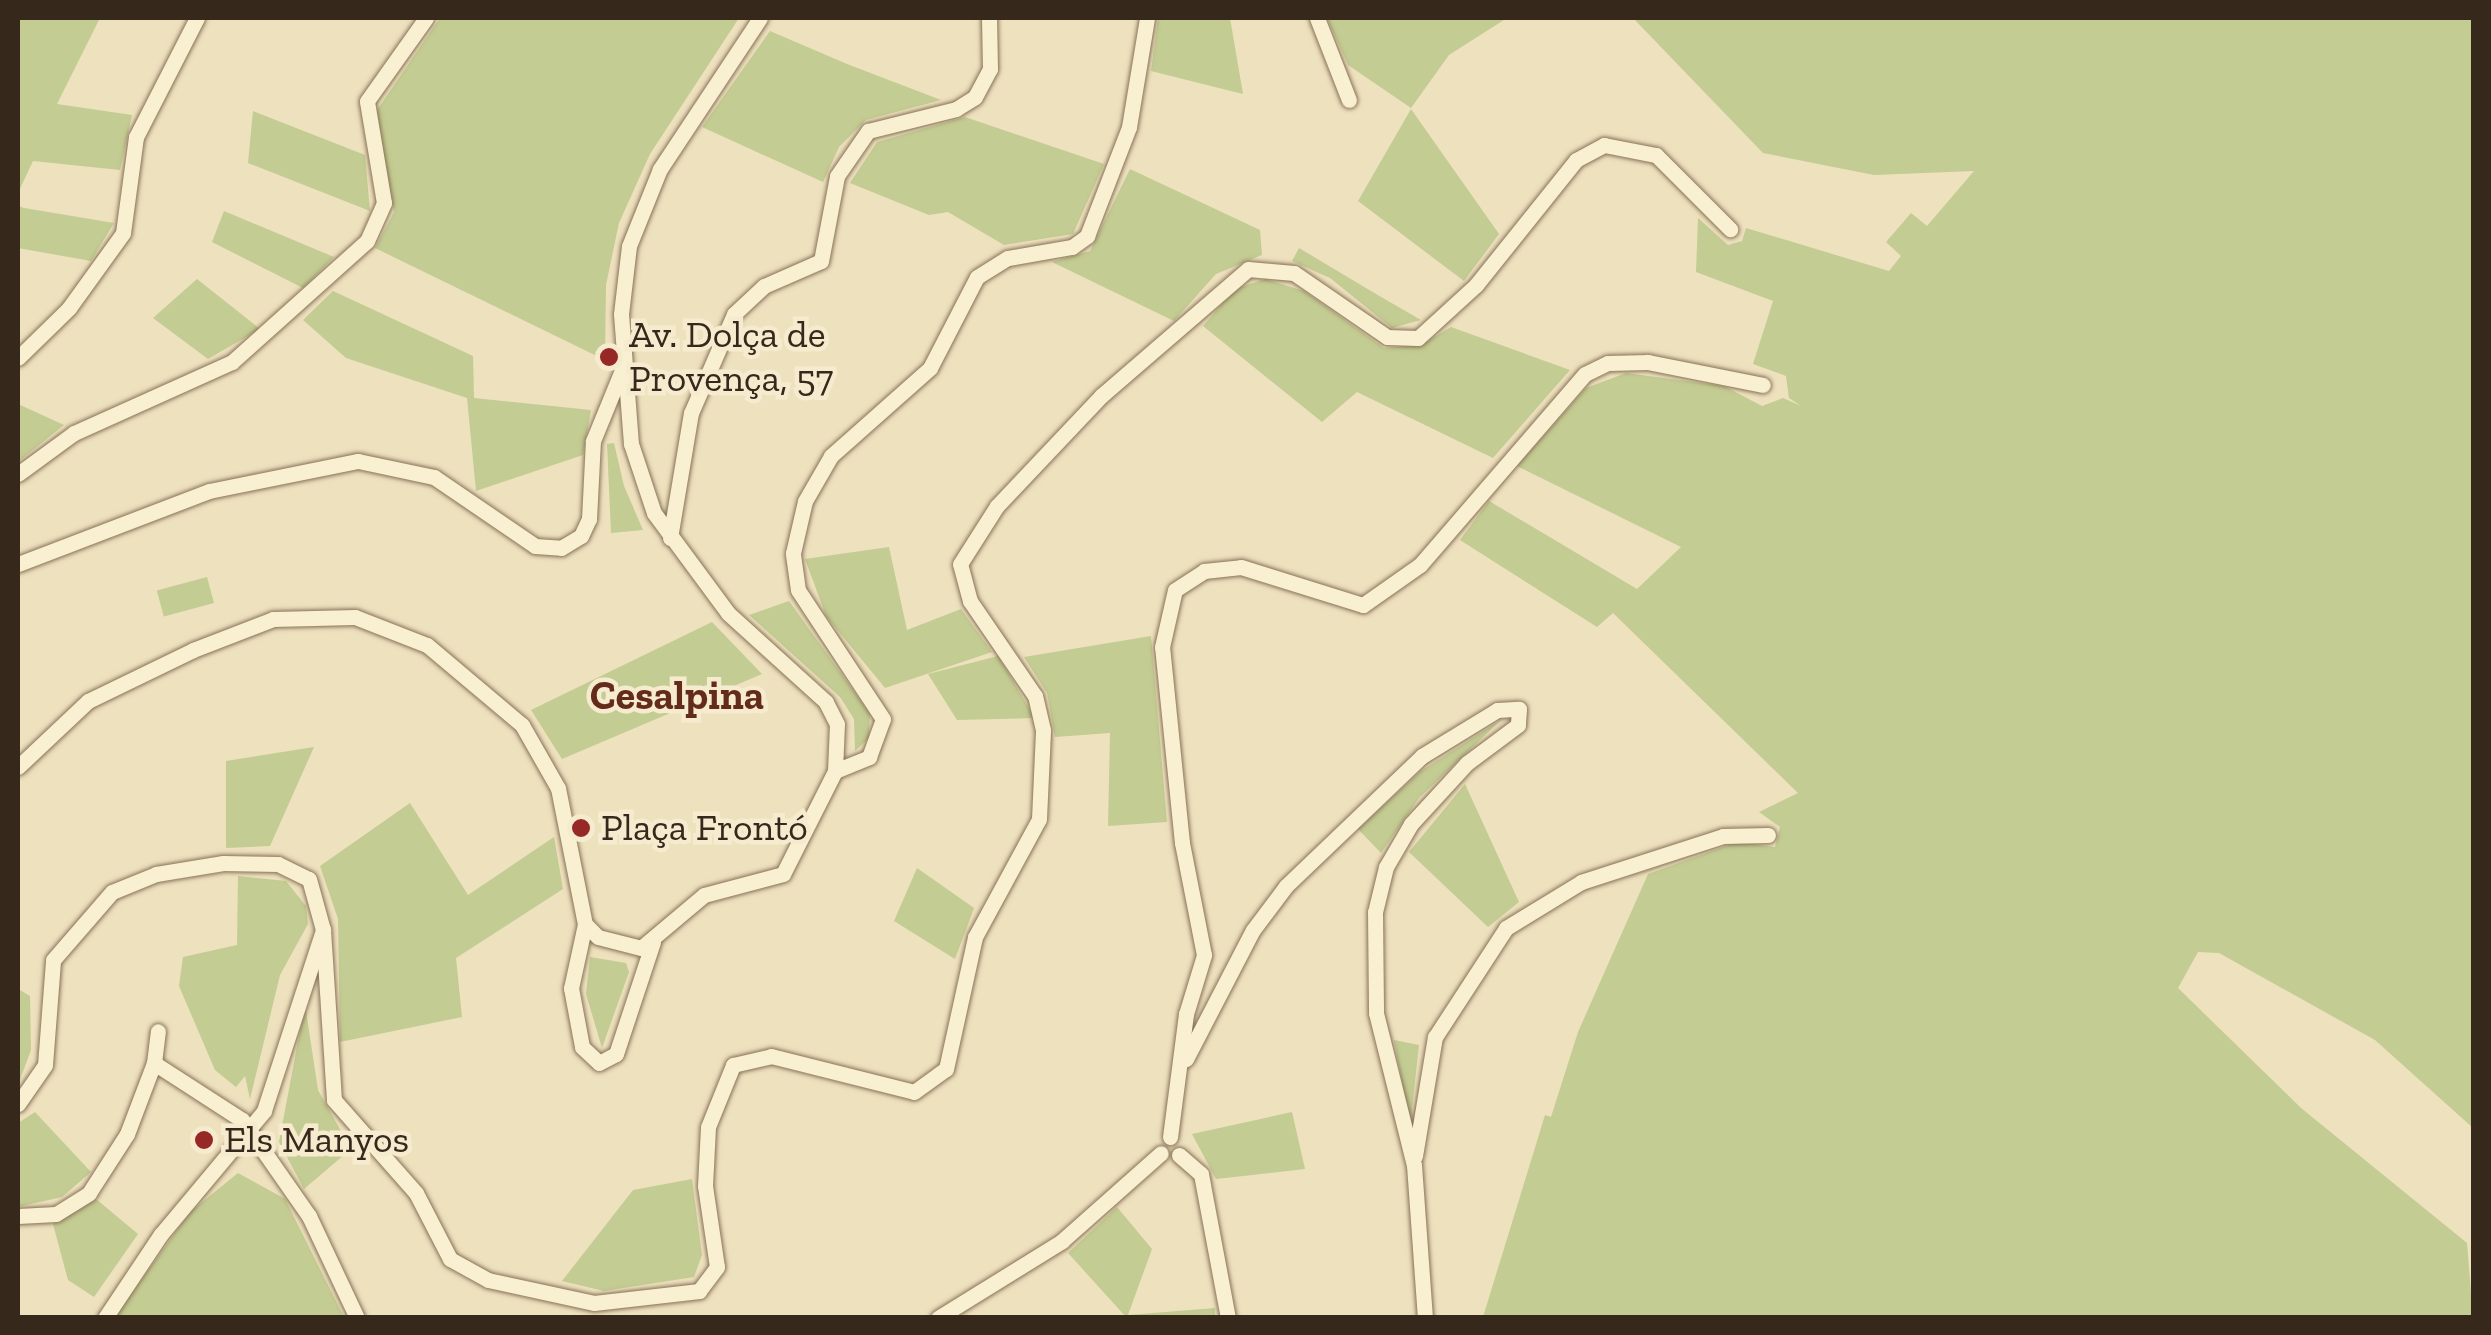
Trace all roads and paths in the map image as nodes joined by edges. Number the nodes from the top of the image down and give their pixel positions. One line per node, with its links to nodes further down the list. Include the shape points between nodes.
1 (197, 18): 9 (street, via 142,119 123,233 69,308)
2 (426, 18): 12 (street, via 367,101 384,203 363,246 241,356 74,433)
3 (760, 18): 10 (street, via 677,140 638,218 623,272)
4 (990, 18): 13 (street, via 990,69 975,96 956,110 868,132 838,176 821,261 764,286 734,314 691,414)
5 (1147, 18): 16 (street, via 1129,127 1087,236 1072,247 1008,258 977,278 930,368 831,456 804,501 793,553 798,590 883,719 868,757)
6 (1317, 18): 7 (street)
7 (1349, 100)
8 (1730, 229): 19 (street, via 1670,164 1638,147 1604,145 1576,160 1476,286 1418,338 1387,337 1294,273 1248,269 1101,396 997,506 960,564 970,600 1035,696 1043,730 1038,818 974,937 946,1069 914,1092 771,1056 733,1065 708,1127 704,1186 717,1267 698,1291 594,1303 488,1280 450,1259 416,1193 334,1100)
9 (18, 358)
10 (624, 366): 13 (street, via 637,472); 14 (street, via 593,440 589,519 581,536 560,548 535,546 434,478 358,462 209,491)
11 (1763, 386): 22 (street, via 1693,366 1627,360 1585,374 1420,565 1363,605 1241,567 1204,571 1176,590 1162,647 1182,843 1204,955 1184,1028)
12 (18, 474)
13 (670, 538): 16 (street, via 768,657 826,702 837,724)
14 (18, 564)
15 (18, 768): 18 (street, via 88,701 193,650 290,616 379,623 466,671 522,725 562,800)
16 (835, 772): 20 (street, via 784,874 704,895)
17 (1768, 835): 29 (street, via 1723,836 1581,882 1506,928 1435,1037)
18 (585, 924): 20 (street, via 621,947); 20 (street, via 572,988 582,1046 599,1063 616,1054)
19 (323, 930): 24 (street, via 309,879 262,861 156,874 112,892 53,960 45,1065); 25 (street)
20 (653, 942)
21 (158, 1031): 23 (street)
22 (1186, 1058): 26 (street); 29 (street, via 1253,930 1286,886 1422,756 1496,710 1519,709 1518,725 1425,806 1382,880 1373,928 1376,1013)
23 (154, 1063): 25 (street, via 214,1096); 30 (street, via 126,1134 89,1193 56,1214)
24 (18, 1104)
25 (250, 1132): 31 (street, via 161,1234); 32 (street, via 309,1216)
26 (1170, 1136): 27 (street); 28 (street, via 1182,1144)
27 (1161, 1153): 28 (street); 33 (street, via 1062,1241)
28 (1179, 1155): 34 (street, via 1202,1174)
29 (1414, 1165): 35 (street)
30 (18, 1216)
31 (105, 1318)
32 (357, 1318)
33 (938, 1318)
34 (1228, 1318)
35 (1426, 1318)

